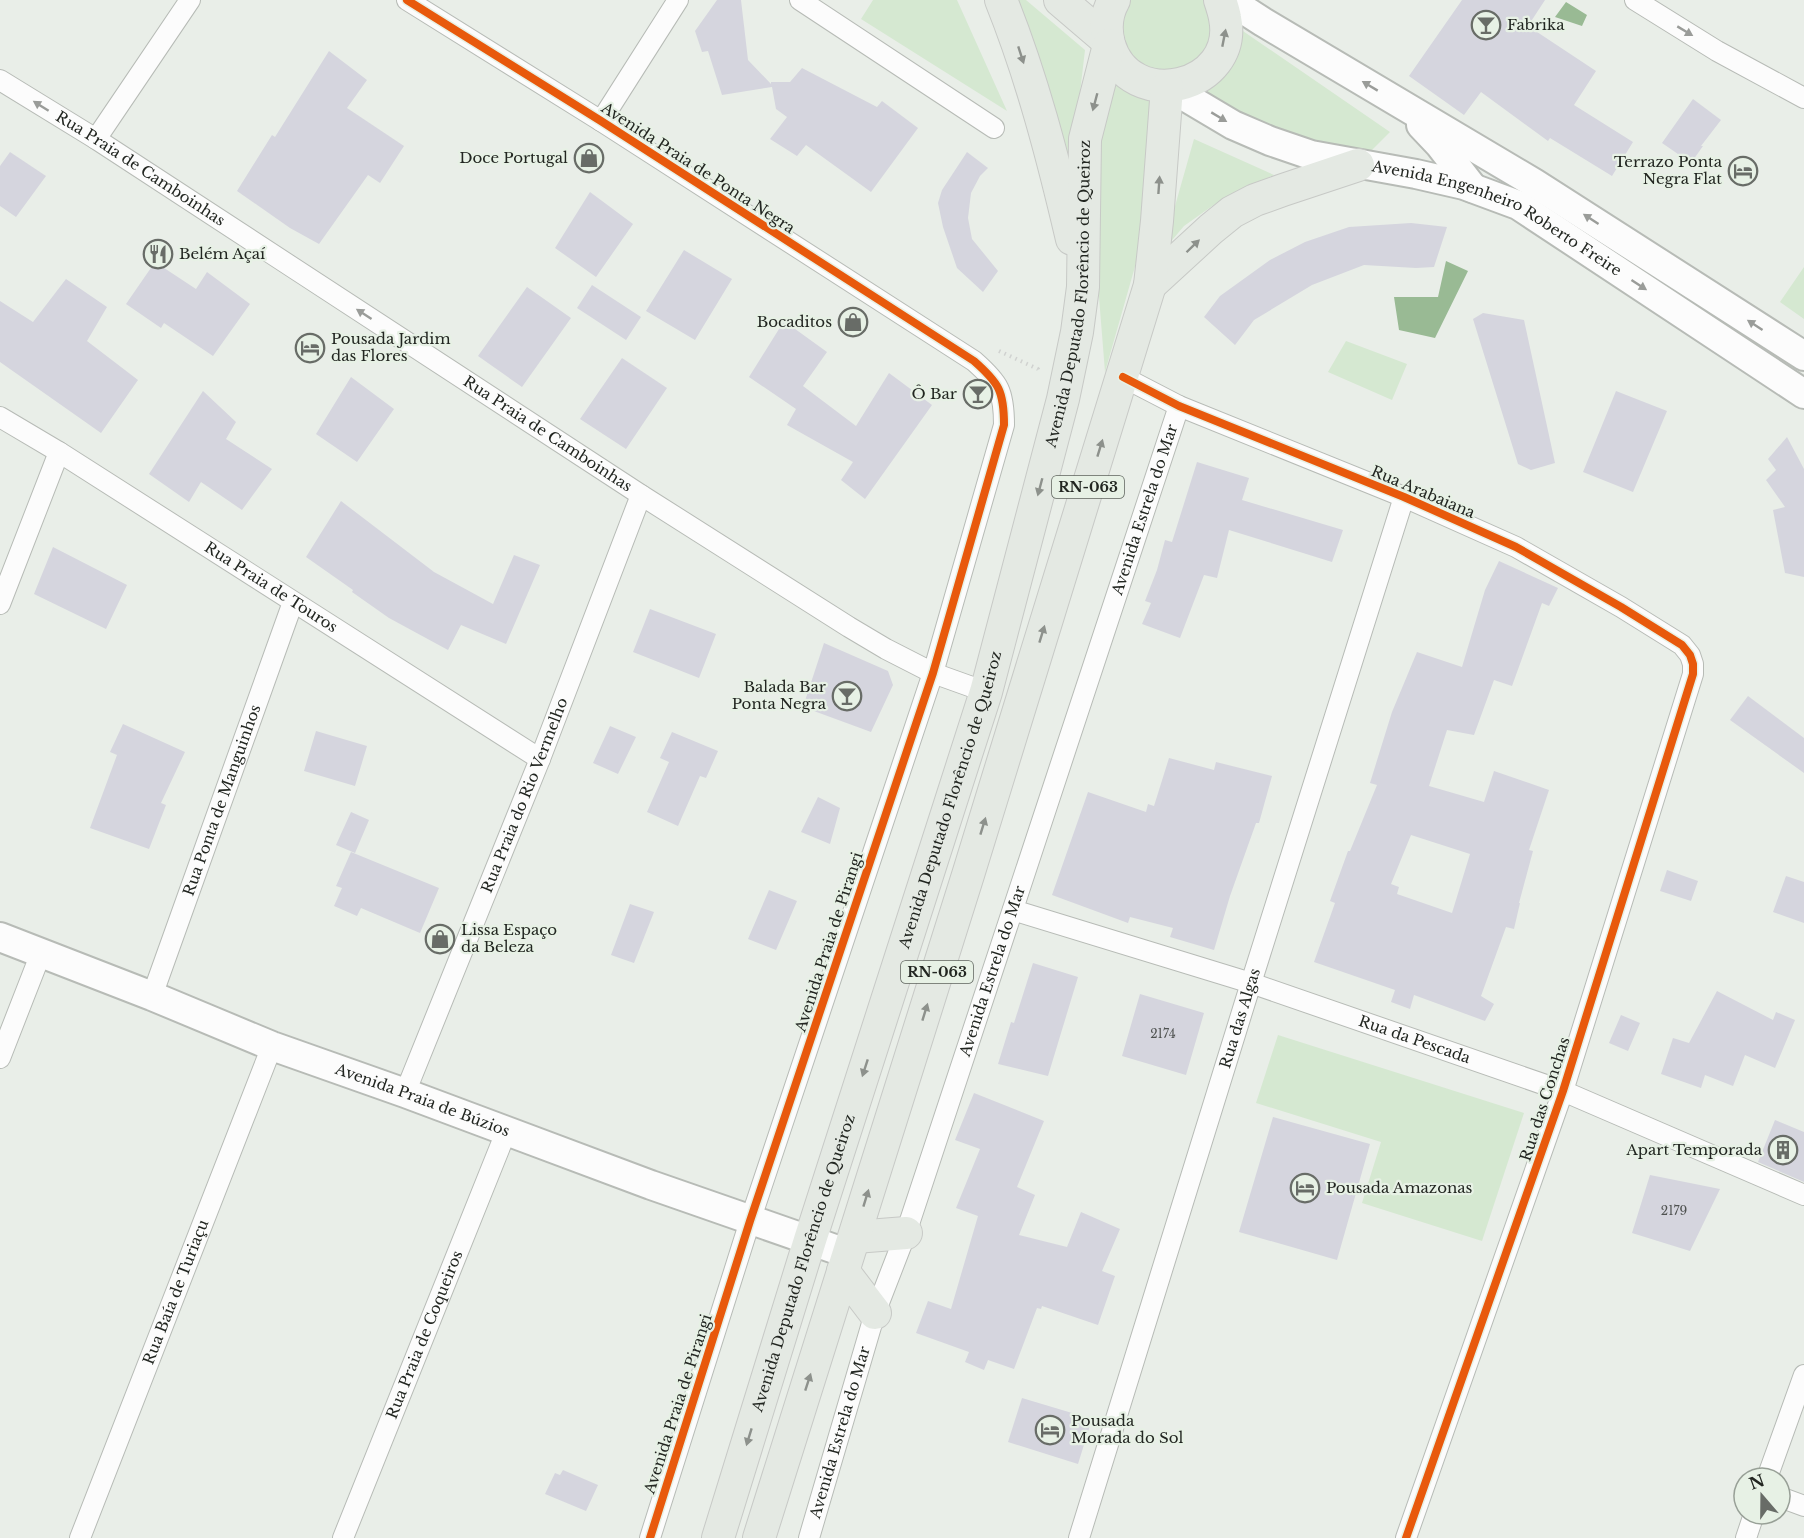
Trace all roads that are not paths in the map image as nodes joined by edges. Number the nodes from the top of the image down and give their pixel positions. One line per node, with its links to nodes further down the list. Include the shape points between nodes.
1 (190, 0): 18 (street)
2 (407, 0): 16 (street, Avenida Praia de Ponta Negra)
3 (678, 0): 16 (street)
4 (800, 0): 17 (street)
5 (1001, 0): 22 (main road, one-way to 22, via 1030,82)
6 (1060, 0): 11 (main road)
7 (1114, 0): 11 (main road, RN-063, via 1108,18)
8 (1220, 0): 13 (main road, one-way to 8, via 1195,79 1218,56 1226,31)
9 (1229, 0): 15 (main road, Avenida Engenheiro Roberto Freire, one-way to 9)
10 (1635, 0): 14 (street, one-way to 14)
11 (1109, 43): 13 (main road, via 1118,62 1131,75 1148,84); 22 (main road, Avenida Deputado Florêncio de Queiroz / RN-063, one-way to 22, via 1085,139)
12 (0, 80): 18 (street, Rua Praia de Camboinhas, one-way to 12)
13 (1168, 87): 19 (main road, Avenida Engenheiro Roberto Freire, one-way to 19, via 1233,125 1270,141); 21 (main road, RN-063, one-way to 13)
14 (1804, 98)
15 (1403, 106): 20 (main road); 23 (main road, Avenida Engenheiro Roberto Freire, one-way to 15, via 1534,183)
16 (601, 121): 24 (street, Avenida Praia de Ponta Negra)
17 (994, 128)
18 (96, 139): 30 (street, Rua Praia de Camboinhas, one-way to 18)
19 (1358, 165): 20 (main road, Avenida Engenheiro Roberto Freire); 21 (main road, one-way to 19, via 1232,212 1274,193)
20 (1473, 188): 26 (main road, Avenida Engenheiro Roberto Freire, one-way to 26, via 1518,205)
21 (1150, 285): 25 (main road, RN-063)
22 (1083, 287): 36 (main road, Avenida Deputado Florêncio de Queiroz / RN-063, one-way to 36, via 1063,399)
23 (1804, 356)
24 (974, 361): 35 (street, Avenida Praia de Pirangi, via 994,379 1004,402 1005,425)
25 (1123, 377): 27 (street, Rua Arabaiana); 52 (main road, RN-063, one-way to 25)
26 (1804, 393)
27 (1179, 406): 31 (street, Rua Arabaiana); 38 (street, Avenida Estrela do Mar)
28 (0, 417): 29 (street, Rua Praia de Touros)
29 (60, 452): 32 (street, Rua Praia de Touros); 33 (street)
30 (641, 495): 35 (street, Rua Praia de Camboinhas, via 849,627); 37 (street, Rua Praia do Rio Vermelho)
31 (1404, 497): 34 (street, Rua Arabaiana, via 1516,546 1612,601 1682,645); 41 (street, Rua das Algas)
32 (293, 603): 37 (street, Rua Praia de Touros); 42 (street, Rua Ponta de Manguinhos)
33 (0, 604)
34 (1693, 664): 45 (street, Rua das Conchas)
35 (933, 673): 36 (street, Rua Praia de Camboinhas); 49 (street, Avenida Praia de Pirangi)
36 (986, 692): 51 (main road, Avenida Deputado Florêncio de Queiroz / RN-063, one-way to 51)
37 (540, 759): 46 (street, Rua Praia do Rio Vermelho)
38 (1013, 910): 41 (street, Rua da Pescada); 50 (street, Avenida Estrela do Mar)
39 (0, 937): 40 (main road, Avenida Praia de Búzios)
40 (41, 953): 42 (main road, Avenida Praia de Búzios); 44 (street)
41 (1251, 983): 45 (street, Rua da Pescada); 62 (street, Rua das Algas)
42 (152, 996): 43 (main road, Avenida Praia de Búzios)
43 (272, 1046): 46 (main road, Avenida Praia de Búzios); 56 (street, Rua Baía de Turiaçu)
44 (0, 1058)
45 (1563, 1091): 48 (street, Rua da Pescada); 63 (street, Rua das Conchas)
46 (405, 1093): 47 (main road, Avenida Praia de Búzios)
47 (506, 1132): 49 (main road, Avenida Praia de Búzios); 57 (street, Rua Praia de Coqueiros)
48 (1804, 1195)
49 (750, 1221): 51 (main road, Avenida Praia de Búzios); 58 (street, Avenida Praia de Pirangi)
50 (906, 1233): 52 (main road); 53 (street, Avenida Estrela do Mar)
51 (810, 1240): 52 (main road, Avenida Praia de Búzios); 59 (main road, Avenida Deputado Florêncio de Queiroz / RN-063, one-way to 59)
52 (849, 1254): 53 (main road); 60 (main road, RN-063, one-way to 52)
53 (875, 1313): 61 (street, Avenida Estrela do Mar)
54 (1804, 1375): 55 (street)
55 (1771, 1466)
56 (80, 1538)
57 (343, 1538)
58 (650, 1538)
59 (718, 1538)
60 (759, 1538)
61 (809, 1538)
62 (1079, 1538)
63 (1406, 1538)

